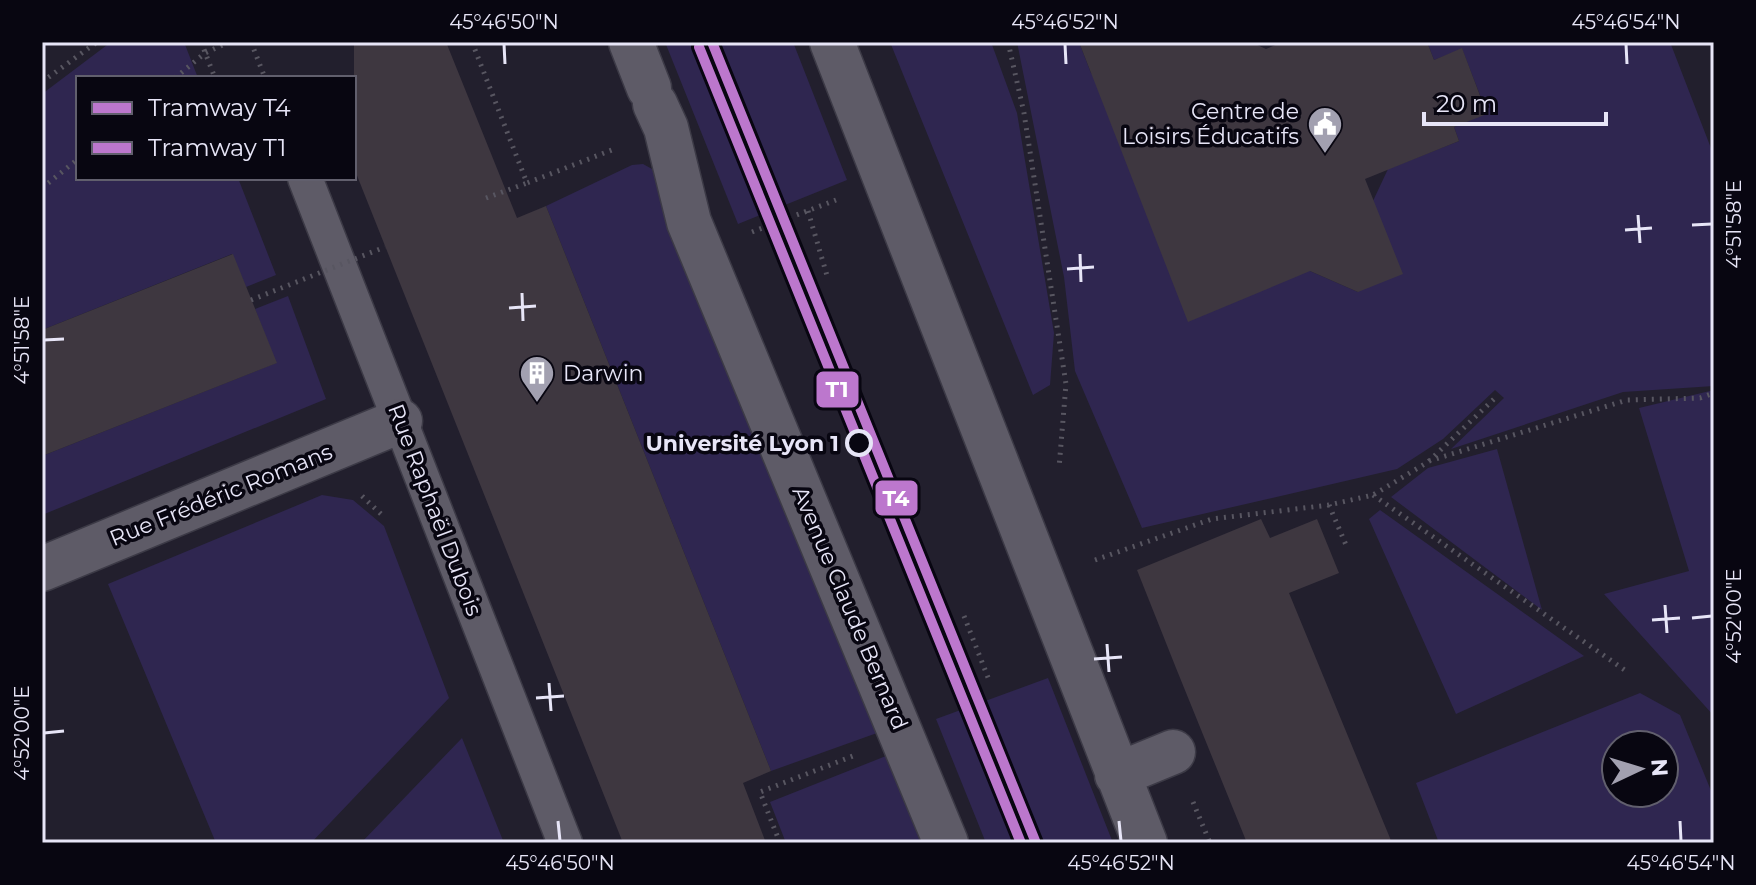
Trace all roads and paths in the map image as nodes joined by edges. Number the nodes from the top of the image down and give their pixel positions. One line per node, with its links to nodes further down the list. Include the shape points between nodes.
1 (97, 42): 13 (path)
2 (201, 42): 9 (path)
3 (229, 42): 9 (path)
4 (251, 42): 12 (path)
5 (472, 42): 18 (path)
6 (631, 42): 14 (street, Avenue Claude Bernard)
7 (832, 42): 17 (street)
8 (1008, 42): 30 (path, via 1066,384)
9 (205, 53): 10 (path); 11 (path)
10 (177, 76)
11 (214, 76)
12 (264, 76)
13 (42, 82)
14 (657, 107): 18 (path); 41 (street, Avenue Claude Bernard, via 689,222)
15 (76, 161): 19 (path)
16 (306, 180): 28 (lane, Rue Raphaël Dubois)
17 (886, 181): 21 (path); 43 (street)
18 (527, 183): 20 (path)
19 (42, 188)
20 (486, 198)
21 (808, 211): 22 (path); 24 (path)
22 (745, 234)
23 (385, 247): 25 (path, bridge)
24 (828, 279)
25 (251, 300)
26 (1714, 393): 29 (path, via 1627,400)
27 (1495, 398): 29 (path)
28 (400, 421): 37 (street, Rue Frédéric Romans); 44 (lane, Rue Raphaël Dubois)
29 (1428, 462): 32 (path)
30 (1058, 474)
31 (356, 490): 34 (path)
32 (1373, 495): 33 (path); 39 (path)
33 (1329, 505): 35 (path); 36 (path, via 1212,519)
34 (391, 523)
35 (1346, 545)
36 (1095, 560)
37 (42, 569)
38 (964, 616): 40 (path)
39 (1629, 673)
40 (989, 680)
41 (904, 736): 45 (path, via 760,792); 46 (street, Avenue Claude Bernard)
42 (1173, 752): 43 (street)
43 (1117, 775): 47 (street)
44 (565, 843)
45 (780, 843)
46 (946, 843)
47 (1145, 843)

